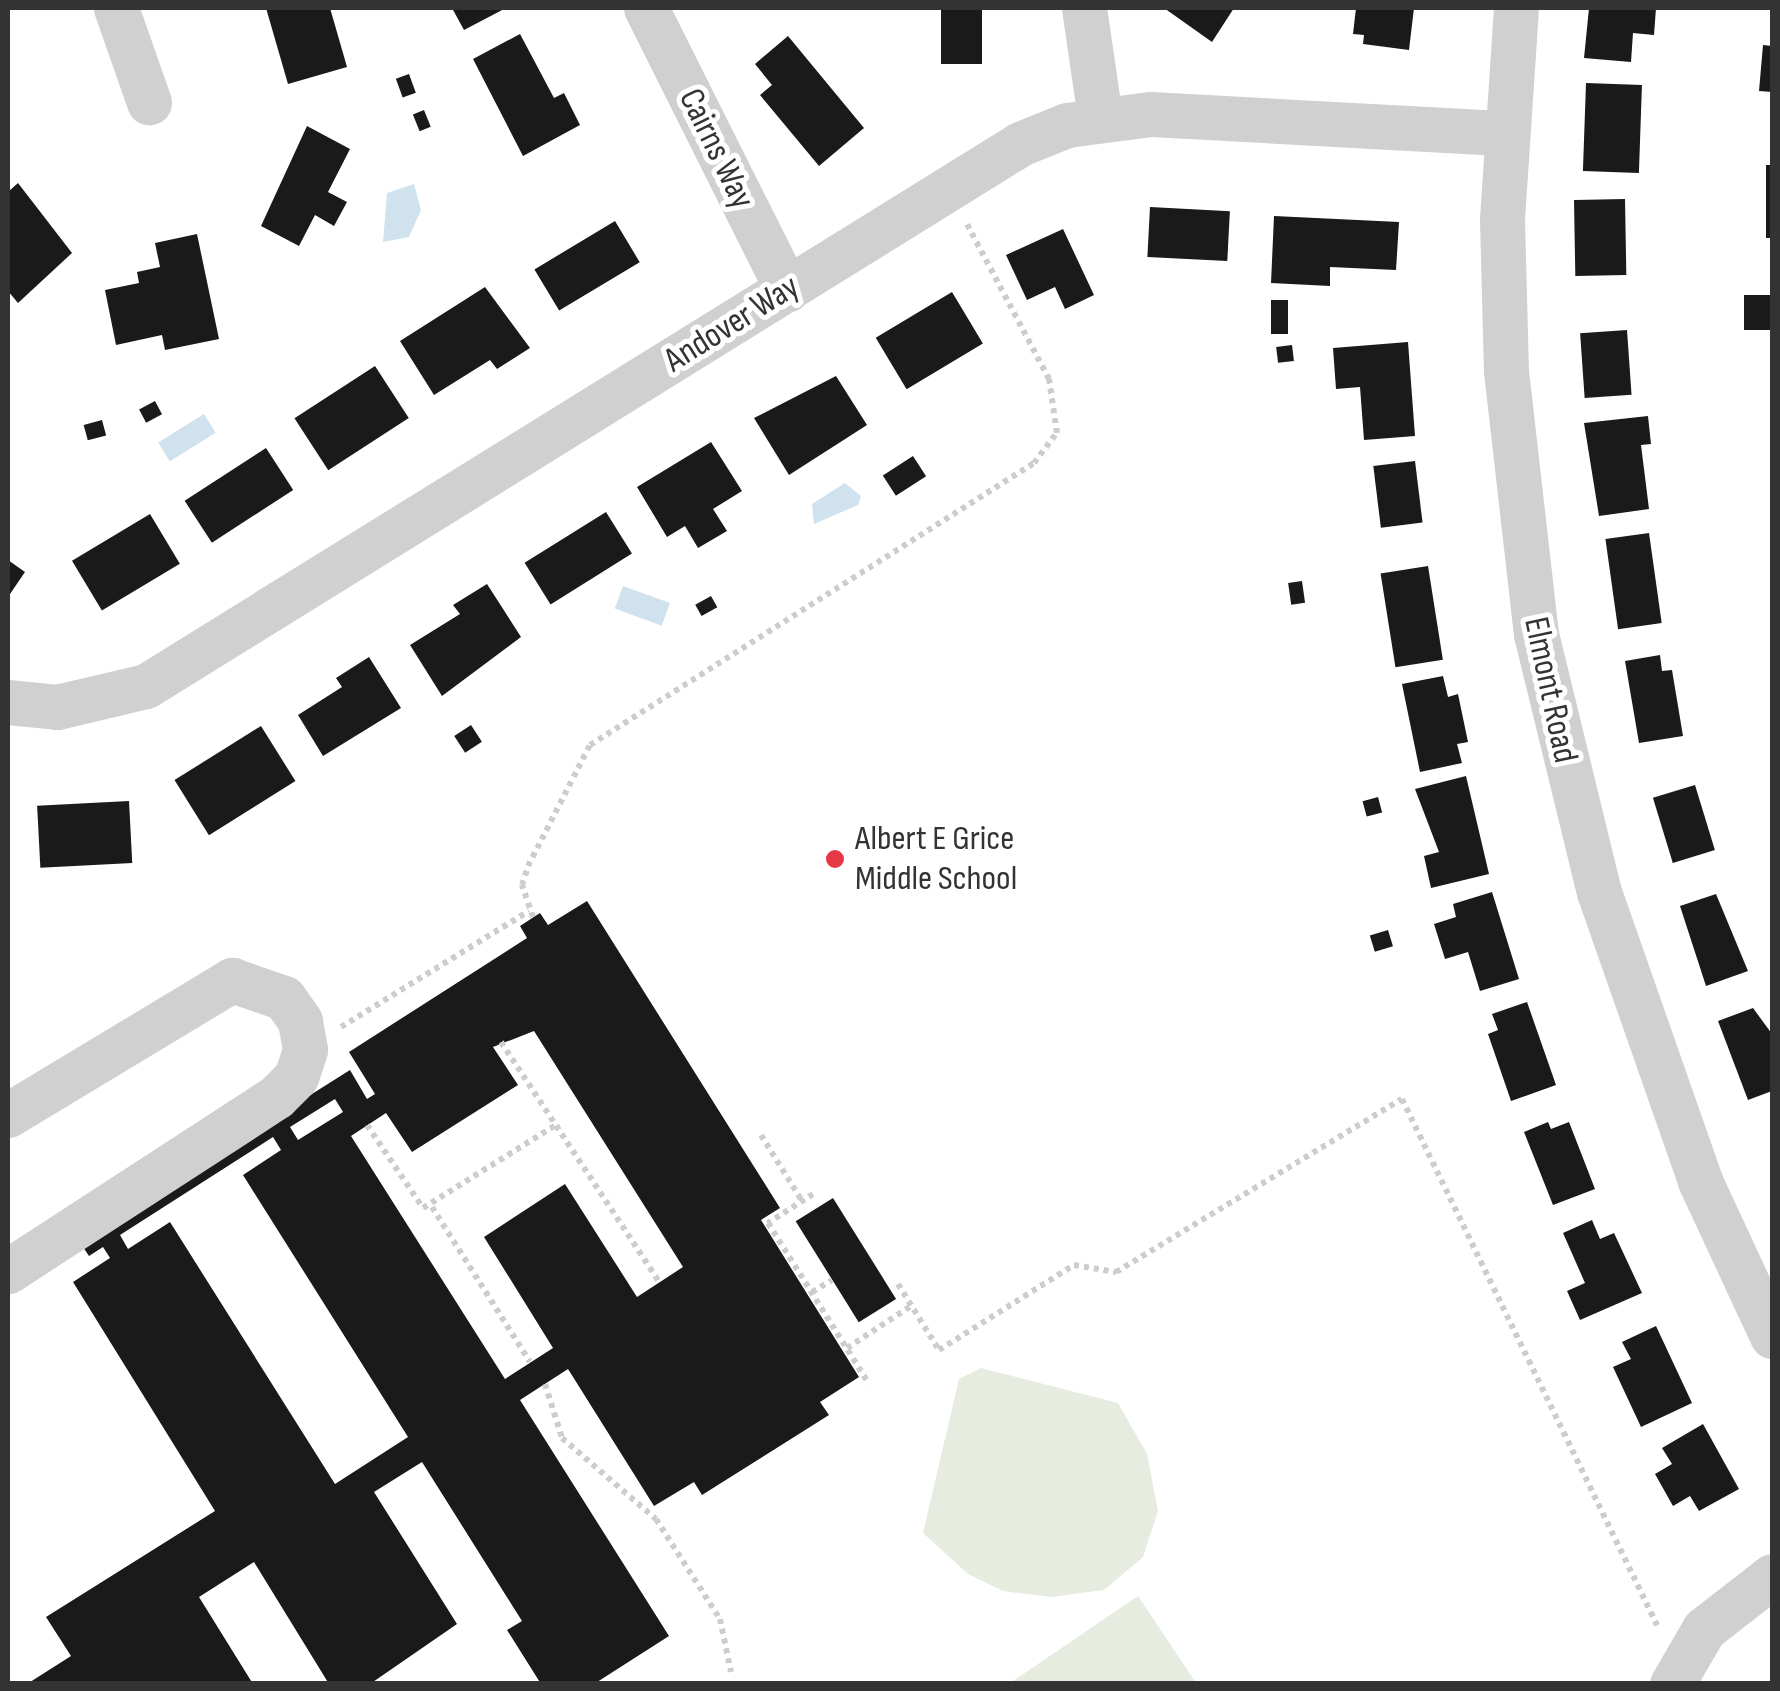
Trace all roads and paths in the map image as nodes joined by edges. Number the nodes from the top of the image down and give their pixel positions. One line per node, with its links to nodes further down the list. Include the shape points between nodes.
1 (116, 8): 5 (street)
2 (646, 8): 9 (street, Cairns Way)
3 (1084, 8): 6 (street)
4 (1516, 8): 7 (street, Elmont Road)
5 (149, 102)
6 (1100, 118): 7 (street, Andover Way, via 1151,114); 8 (street, Andover Way, via 1020,144)
7 (1505, 133): 26 (street, Elmont Road, via 1506,371 1515,484 1559,746 1599,892 1700,1181)
8 (946, 190): 9 (street, Andover Way); 11 (path, via 1049,379 1057,434 1034,463 590,745 528,866 522,884 531,914)
9 (786, 290): 10 (street, Andover Way, via 146,686 57,707)
10 (8, 702)
11 (334, 1032)
12 (501, 1042): 14 (path)
13 (8, 1116): 20 (street, via 232,980 284,998 300,1021 305,1050 296,1077 276,1097)
14 (559, 1123): 19 (path); 22 (path)
15 (367, 1125): 19 (path, via 417,1204)
16 (761, 1135): 18 (path)
17 (813, 1194): 18 (path)
18 (802, 1202): 24 (path, via 768,1223)
19 (432, 1206): 28 (path)
20 (8, 1270)
21 (832, 1280): 24 (path)
22 (659, 1282)
23 (898, 1284): 25 (path)
24 (812, 1292): 27 (path)
25 (911, 1306): 27 (path); 32 (path, via 939,1350 1074,1266 1116,1272 1402,1099)
26 (1772, 1336)
27 (847, 1348): 30 (path)
28 (530, 1362)
29 (545, 1384): 33 (path, via 562,1438 656,1519 720,1619)
30 (869, 1384)
31 (1772, 1576): 34 (street, via 1704,1630)
32 (1656, 1626)
33 (731, 1672)
34 (1672, 1684)

